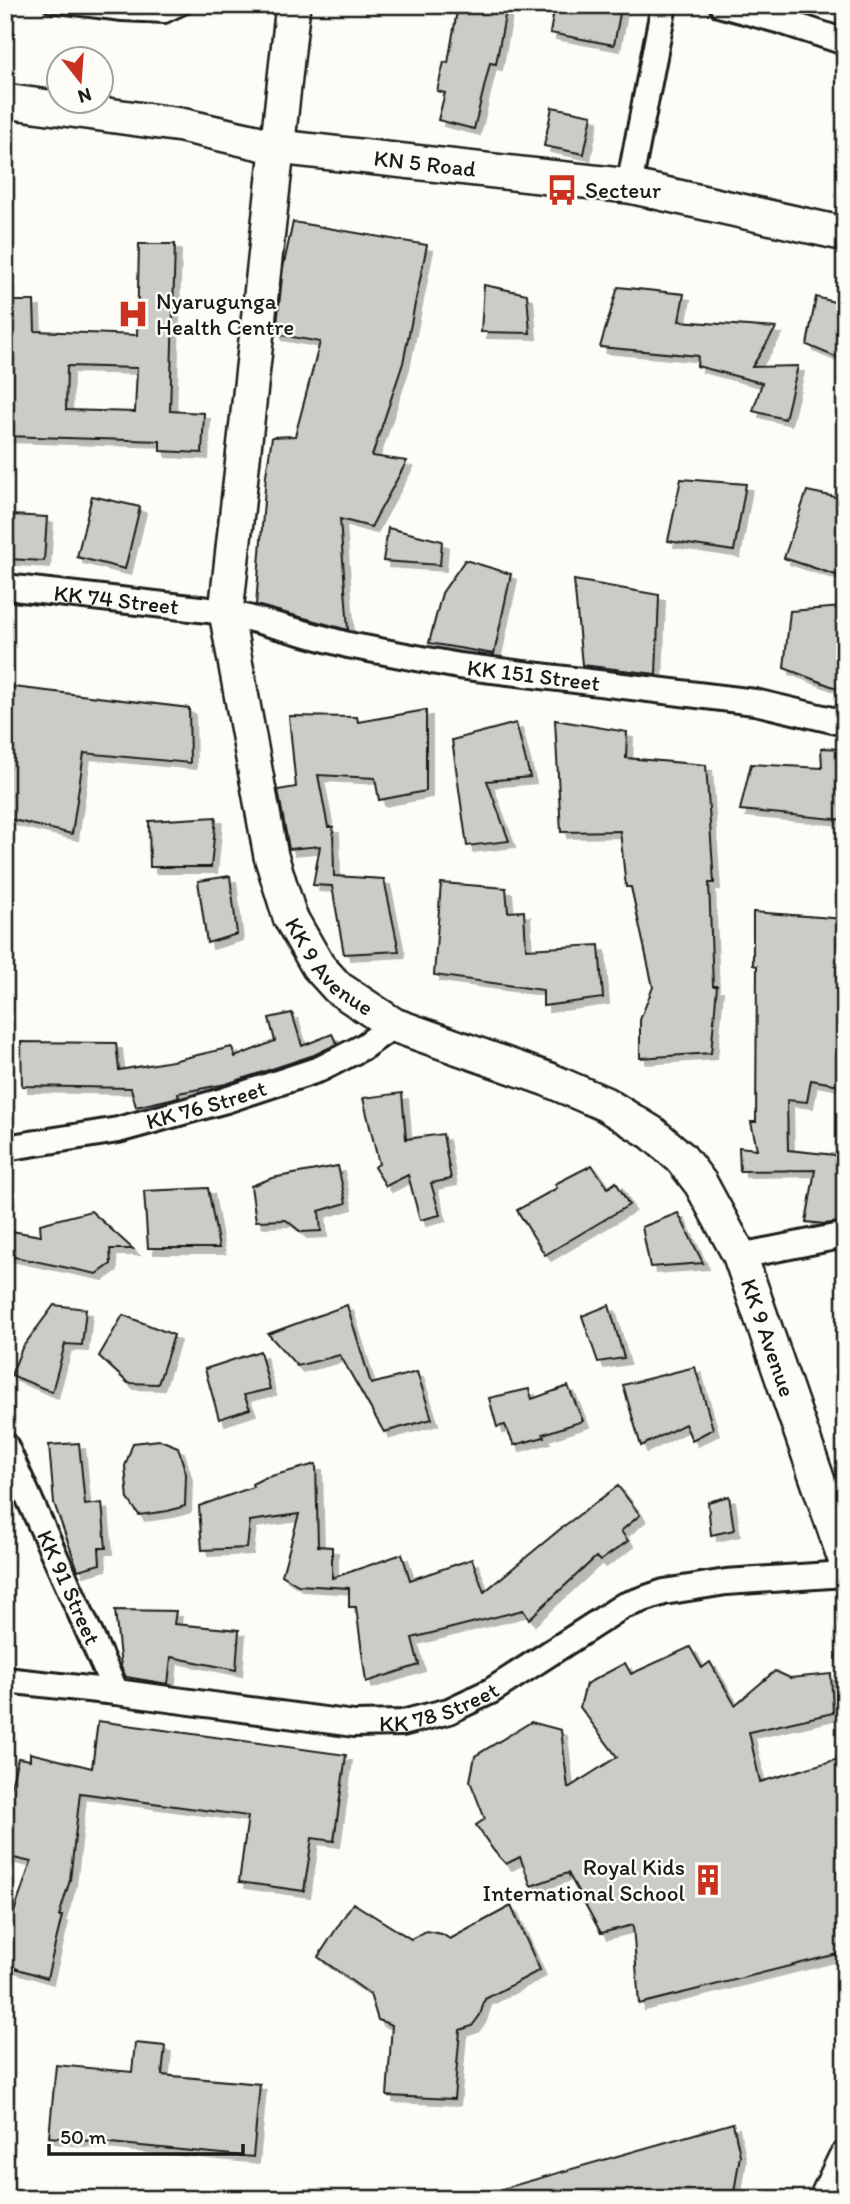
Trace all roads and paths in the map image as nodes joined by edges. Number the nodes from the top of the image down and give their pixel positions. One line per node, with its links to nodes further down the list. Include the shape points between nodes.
1 (50, 5): 2 (lane, via 165,16)
2 (188, 5)
3 (293, 5): 8 (main road, KK 9 Avenue)
4 (664, 5): 9 (street)
5 (722, 5): 6 (street)
6 (845, 42)
7 (5, 101): 8 (main road, KN 5 Road, via 181,125)
8 (278, 147): 9 (main road, KN 5 Road); 12 (main road, KK 9 Avenue)
9 (629, 186): 10 (main road, KN 5 Road)
10 (845, 234)
11 (5, 587): 12 (street, KK 74 Street)
12 (226, 612): 13 (street, KK 151 Street, via 348,645 460,666 755,702); 14 (main road, KK 9 Avenue, via 271,856 290,917 318,965 338,988)
13 (845, 723)
14 (394, 1025): 15 (street, KK 76 Street, via 320,1069 226,1100 118,1130); 17 (main road, KK 9 Avenue, via 547,1079 605,1104 652,1133 702,1184)
15 (5, 1148)
16 (845, 1235): 17 (street)
17 (740, 1256): 19 (main road, KK 9 Avenue)
18 (5, 1445): 22 (street, KK 91 Street)
19 (845, 1559)
20 (845, 1574): 22 (street, KK 78 Street, via 726,1582 664,1592 623,1606 491,1691 449,1711 402,1723 354,1724)
21 (5, 1680): 22 (street, KK 78 Street)
22 (116, 1692)
23 (844, 2162): 24 (main road)
24 (826, 2199)

